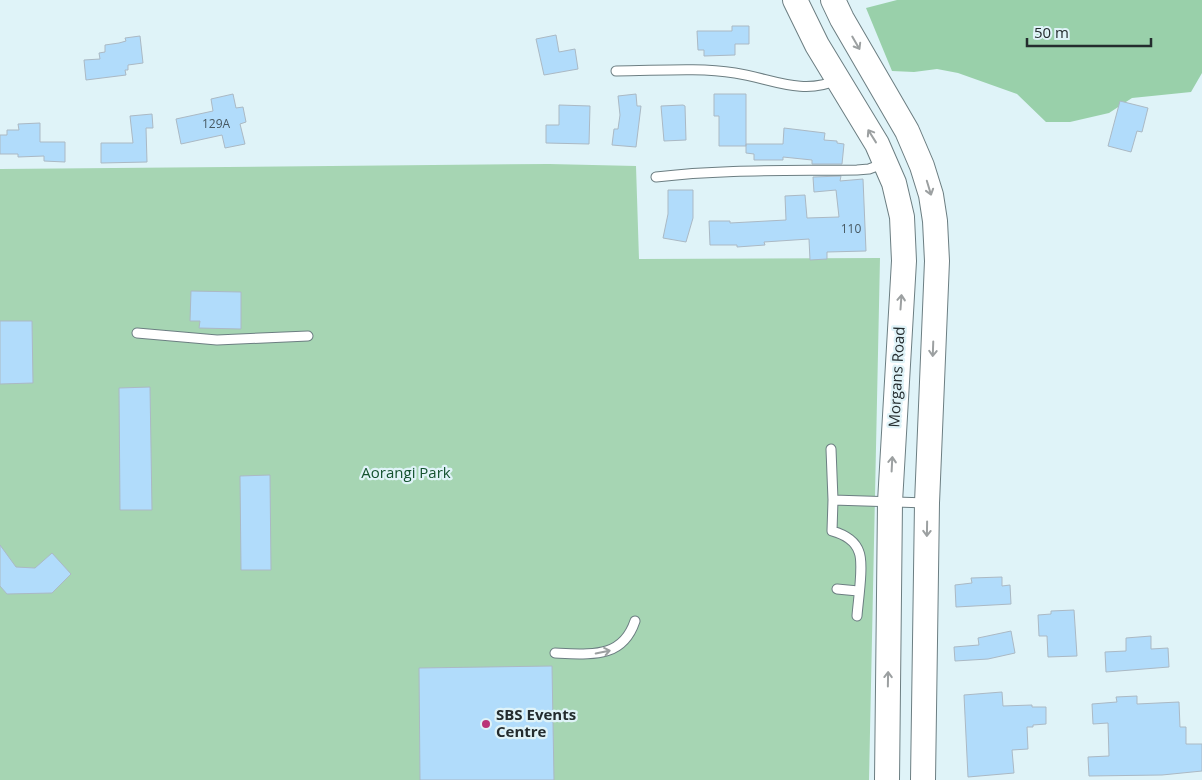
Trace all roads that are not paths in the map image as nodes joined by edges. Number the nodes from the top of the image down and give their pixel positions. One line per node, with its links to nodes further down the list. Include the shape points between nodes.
1 (795, 0): 4 (street, Morgans Road)
2 (833, 0): 12 (street, one-way to 12, via 907,131 931,195 937,261)
3 (616, 71): 4 (lane, via 735,73 804,87 826,85)
4 (837, 80): 5 (street, Morgans Road, one-way to 4)
5 (886, 162): 6 (lane, via 857,170 717,172); 11 (street, Morgans Road, one-way to 5, via 904,240 898,197)
6 (656, 177)
7 (136, 333): 8 (lane, via 217,340)
8 (308, 336)
9 (830, 450): 10 (lane)
10 (833, 500): 11 (lane); 14 (lane, via 832,531 848,538 860,553)
11 (890, 502): 12 (lane); 18 (street, Morgans Road, one-way to 11)
12 (928, 503): 19 (street, one-way to 19)
13 (836, 589): 14 (lane)
14 (858, 591): 15 (lane)
15 (857, 616)
16 (635, 621): 17 (lane, one-way to 16, via 607,652 625,641)
17 (555, 653)
18 (887, 719): 19 (street); 20 (street, Morgans Road)
19 (923, 720): 21 (street)
20 (887, 780)
21 (923, 780)

